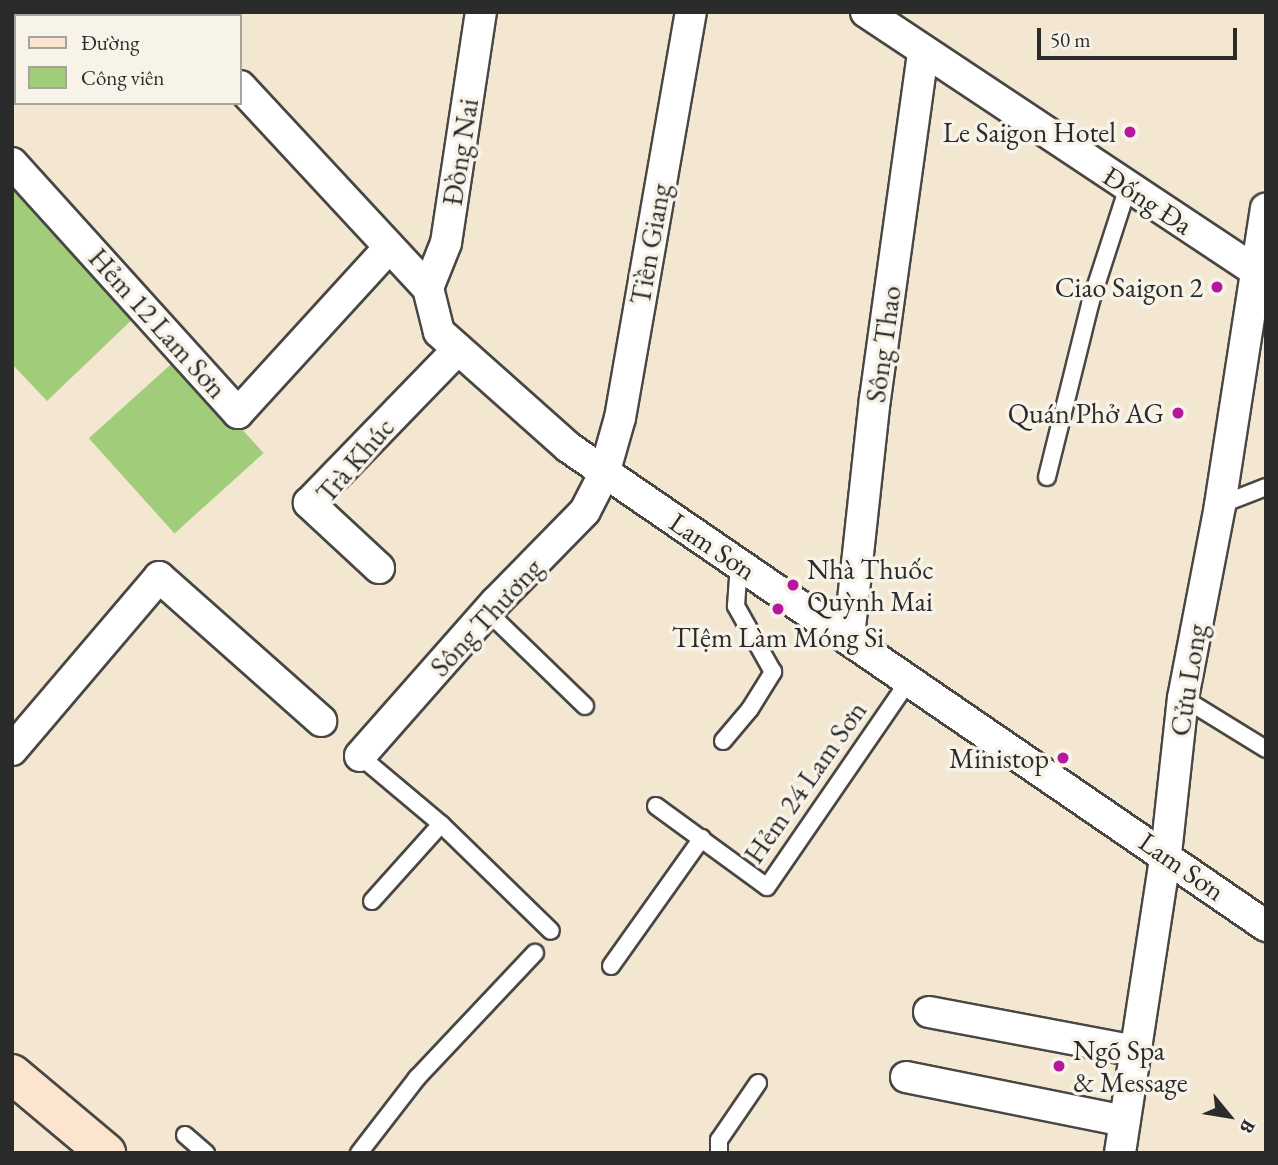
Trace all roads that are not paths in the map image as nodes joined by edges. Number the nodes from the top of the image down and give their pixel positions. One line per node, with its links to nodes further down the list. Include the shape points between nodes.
1 (481, 12): 11 (street, Đồng Nai, via 446,243)
2 (691, 12): 13 (street, Tiền Giang, via 620,418)
3 (866, 12): 4 (street, Đống Đa)
4 (923, 52): 7 (street, Đống Đa); 20 (street, Sông Thao, via 875,399)
5 (242, 88): 9 (street)
6 (12, 163): 9 (street, Hẻm 12 Lam Sơn, via 238,412)
7 (1128, 187): 10 (street, Đống Đa); 14 (lane, via 1090,304)
8 (1266, 209): 10 (street, Cửu Long)
9 (387, 249): 11 (street)
10 (1256, 271): 16 (street, Cửu Long)
11 (428, 288): 12 (street, Lam Sơn, via 439,332)
12 (458, 349): 13 (street, Lam Sơn); 18 (street, Trà Khúc, via 309,503)
13 (604, 474): 17 (street, Lam Sơn); 19 (street, Sông Thương, via 585,511)
14 (1047, 477)
15 (1266, 486): 16 (lane)
16 (1220, 505): 22 (street, Cửu Long)
17 (739, 564): 20 (street, Lam Sơn); 25 (lane, via 736,606 773,672)
18 (379, 568)
19 (488, 612): 23 (lane); 28 (street, Sông Thương)
20 (849, 637): 21 (street, Lam Sơn)
21 (910, 679): 31 (lane, Hẻm 24 Lam Sơn, via 766,887); 32 (street, Lam Sơn)
22 (1183, 698): 26 (lane); 32 (street, Cửu Long)
23 (585, 706)
24 (321, 721): 27 (street, via 159,578)
25 (723, 741)
26 (1266, 749)
27 (12, 750)
28 (360, 756): 30 (lane)
29 (656, 806): 31 (lane, Hẻm 24 Lam Sơn)
30 (441, 824): 33 (lane); 35 (lane)
31 (702, 838): 37 (lane, Hẻm 24 Lam Sơn)
32 (1166, 854): 34 (street, Lam Sơn); 39 (street, Cửu Long)
33 (372, 901)
34 (1266, 926)
35 (551, 931)
36 (535, 953): 47 (lane, via 417,1078)
37 (611, 966)
38 (929, 1012): 39 (street)
39 (1135, 1052): 43 (street, Cửu Long)
40 (12, 1074): 45 (main road)
41 (906, 1077): 43 (street)
42 (758, 1083): 48 (lane, via 719,1140)
43 (1125, 1121): 49 (street, Cửu Long)
44 (185, 1135): 46 (lane)
45 (106, 1153)
46 (206, 1153)
47 (359, 1153)
48 (719, 1153)
49 (1120, 1153)

